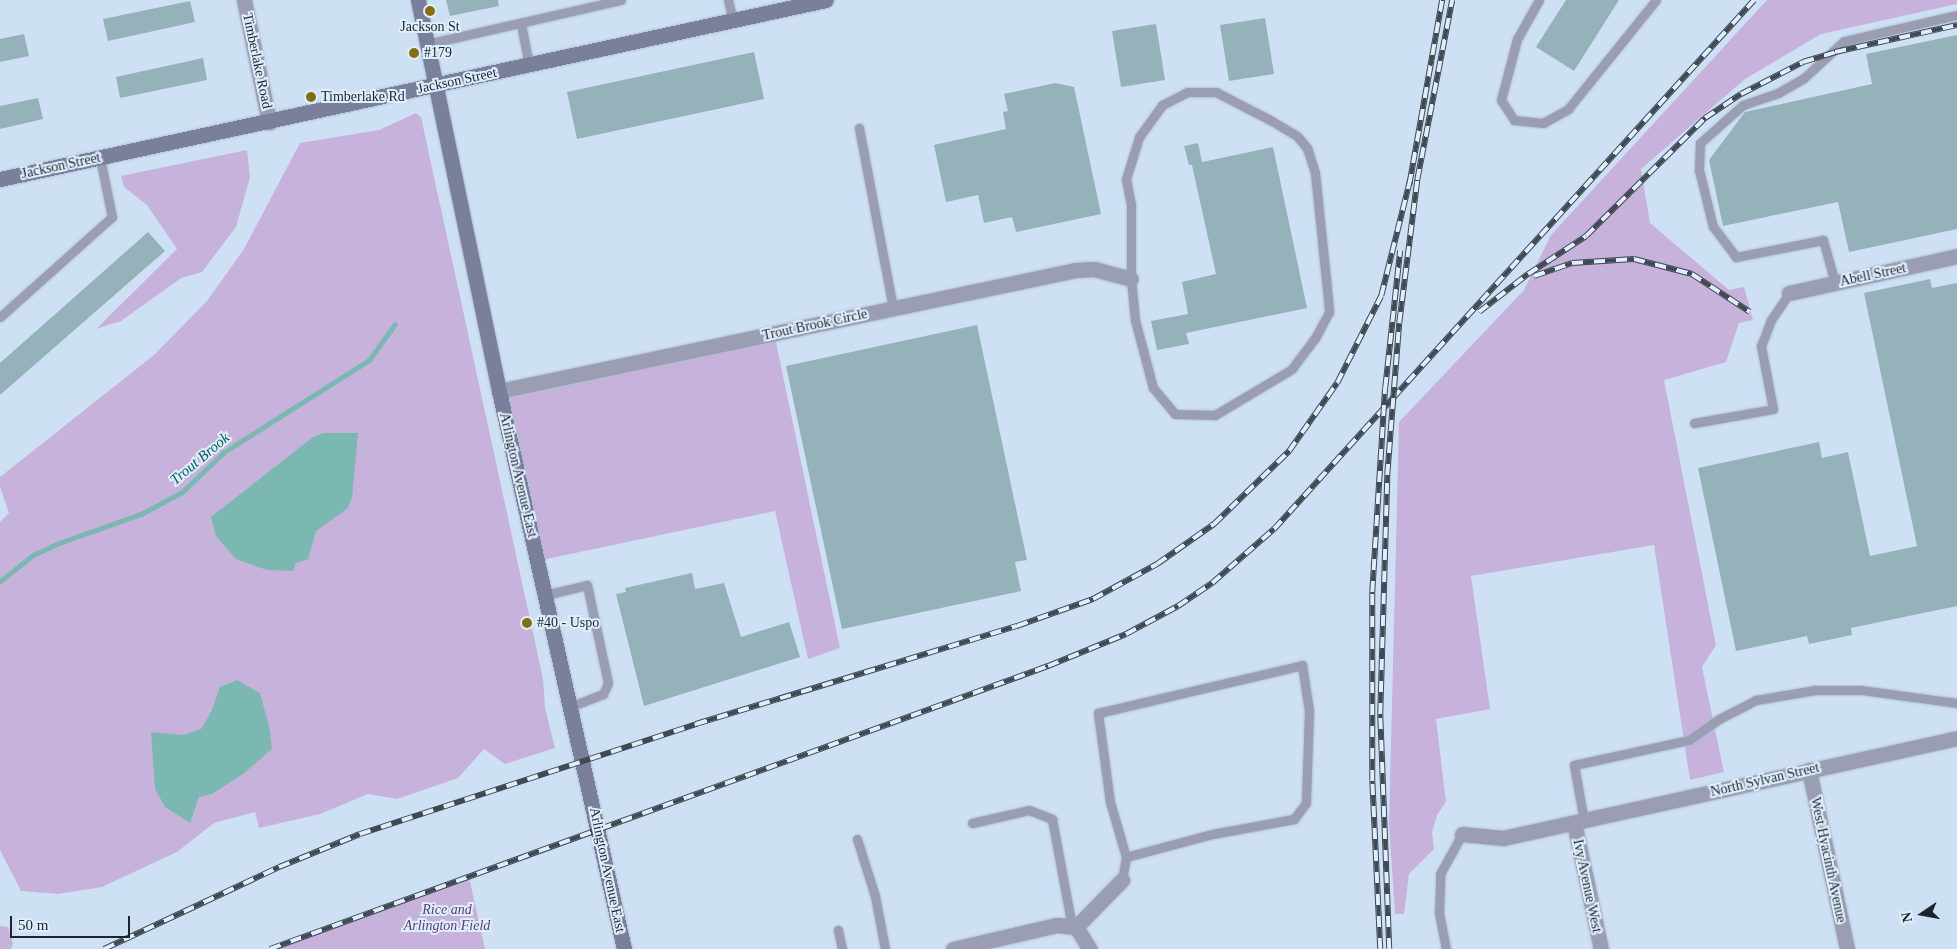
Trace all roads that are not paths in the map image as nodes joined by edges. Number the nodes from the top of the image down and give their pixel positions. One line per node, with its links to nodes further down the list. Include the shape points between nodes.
1 (244, 0): 14 (street, Timberlake Road)
2 (418, 0): 11 (street, Arlington Avenue East)
3 (621, 0): 10 (lane)
4 (728, 0): 9 (lane)
5 (826, 0): 9 (street, Jackson Street)
6 (1539, 0): 7 (lane, via 1517,38 1501,100 1514,120 1543,124 1568,109)
7 (1656, 0)
8 (1957, 16): 20 (lane, via 1844,41 1804,78 1778,93 1743,106 1700,143 1698,170 1713,227 1736,257 1823,240)
9 (733, 20): 12 (street, Jackson Street)
10 (521, 24): 11 (lane); 12 (lane)
11 (427, 44): 13 (street, Arlington Avenue East)
12 (529, 65): 13 (street, Jackson Street)
13 (435, 86): 14 (street, Jackson Street); 24 (street, Arlington Avenue East)
14 (269, 122): 16 (street, Jackson Street)
15 (860, 128): 22 (lane)
16 (100, 158): 17 (street, Jackson Street); 23 (lane, via 112,216)
17 (0, 179)
18 (1957, 256): 20 (street, Abell Street)
19 (1131, 279): 19 (lane, via 1135,320 1153,388 1175,414 1215,415 1292,369 1316,338 1329,312 1315,173 1307,148 1297,136 1216,92 1187,92 1162,105 1139,137 1126,178 1131,205); 22 (street, Trout Brook Circle, via 1101,270 1076,270)
20 (1834, 283): 21 (street, Abell Street)
21 (1789, 293): 25 (lane, via 1771,320 1761,346 1773,409)
22 (894, 308): 24 (street, Trout Brook Circle)
23 (0, 317)
24 (499, 391): 26 (street, Arlington Avenue East)
25 (1694, 423)
26 (545, 595): 28 (street, Arlington Avenue East); 28 (lane, via 587,585 608,683 603,694)
27 (1957, 703): 31 (lane, via 1861,690 1815,690 1756,700 1719,719 1690,740 1574,764)
28 (571, 706): 39 (street, Arlington Avenue East)
29 (1957, 738): 30 (street, North Sylvan Street)
30 (1809, 770): 31 (street, North Sylvan Street); 46 (street, West Hyacinth Avenue)
31 (1579, 822): 33 (street, North Sylvan Street, via 1502,838); 45 (street, Ivy Avenue West)
32 (972, 823): 37 (lane, via 1029,810 1052,819)
33 (1462, 834): 44 (lane, via 1440,874 1439,912)
34 (857, 839): 41 (lane, via 875,896)
35 (1126, 857): 35 (lane, via 1212,834 1294,819 1306,803 1309,712 1302,665 1098,714 1110,802); 36 (lane)
36 (1122, 880): 37 (street)
37 (1074, 927): 42 (street, via 1057,925); 43 (street)
38 (838, 930): 40 (lane)
39 (624, 949)
40 (842, 949)
41 (885, 949)
42 (953, 949)
43 (1090, 949)
44 (1446, 949)
45 (1601, 949)
46 (1847, 949)

